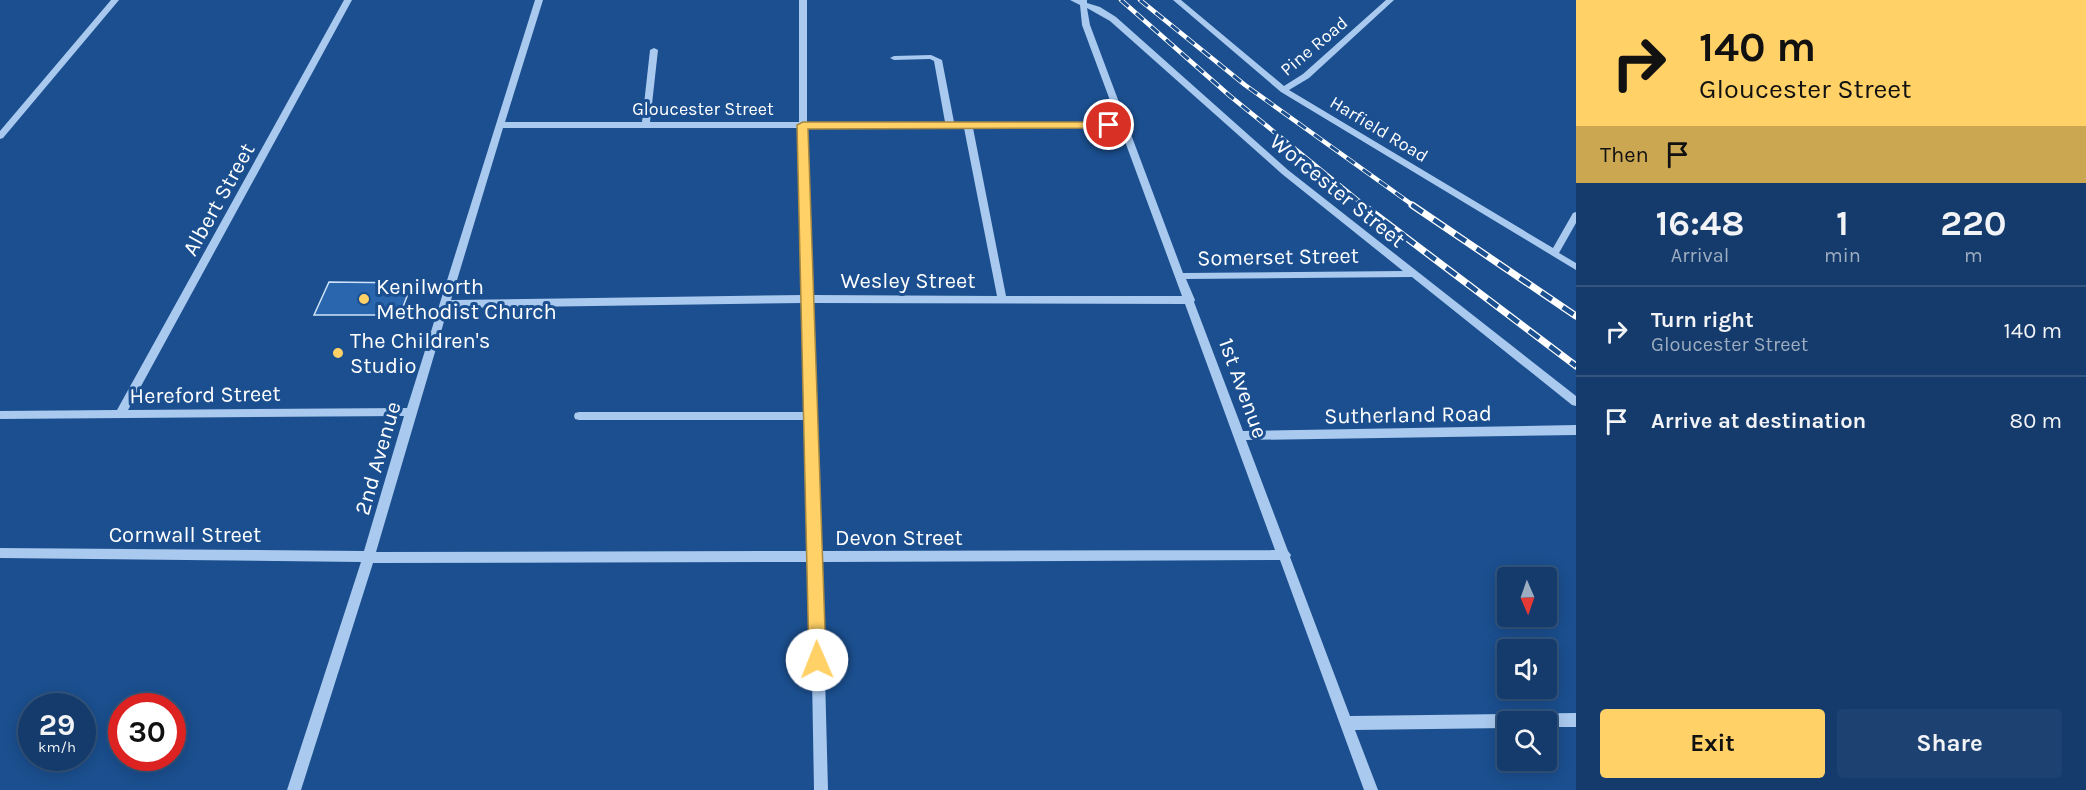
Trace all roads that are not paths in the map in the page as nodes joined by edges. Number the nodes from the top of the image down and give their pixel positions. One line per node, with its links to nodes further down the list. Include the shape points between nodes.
1 (115, 0): 17 (street)
2 (348, 0): 29 (street, Albert Street)
3 (539, 0): 11 (street, 2nd Avenue)
4 (803, 0): 13 (street)
5 (1177, 0): 10 (street, Harfield Road)
6 (1390, 0): 10 (street, Pine Road, via 1306,76)
7 (1080, 1): 16 (street, 1st Avenue); 21 (street, Worcester Street, via 1113,20 1285,172)
8 (654, 50): 12 (street)
9 (894, 58): 14 (street, via 938,60)
10 (1284, 90): 19 (street, Harfield Road)
11 (499, 125): 12 (street, Gloucester Street); 26 (street, 2nd Avenue)
12 (646, 125): 13 (street, Gloucester Street)
13 (803, 125): 14 (street, Gloucester Street); 23 (street)
14 (950, 125): 15 (street, Gloucester Street)
15 (968, 125): 16 (street, Gloucester Street); 24 (street)
16 (1124, 125): 22 (street, 1st Avenue)
17 (0, 136)
18 (1576, 215): 19 (street)
19 (1554, 254): 20 (street, Harfield Road)
20 (1576, 267)
21 (1412, 274): 22 (street, Somerset Street); 27 (street, Worcester Street)
22 (1181, 276): 25 (street, 1st Avenue)
23 (808, 299): 24 (street, Wesley Street); 26 (street, Wesley Street); 32 (street)
24 (1002, 299): 25 (street, Wesley Street)
25 (1190, 300): 34 (street, 1st Avenue)
26 (445, 304): 28 (street, 2nd Avenue)
27 (1576, 402)
28 (411, 412): 29 (street, Hereford Street); 37 (street, 2nd Avenue)
29 (120, 414): 30 (street, Hereford Street)
30 (0, 415)
31 (579, 416): 32 (street)
32 (812, 416): 38 (street)
33 (1576, 430): 34 (street, Sutherland Road)
34 (1241, 436): 36 (street, 1st Avenue)
35 (0, 553): 37 (street, Cornwall Street)
36 (1285, 555): 38 (street, Devon Street); 40 (street, 1st Avenue)
37 (369, 556): 38 (street, Devon Street); 41 (street, 2nd Avenue)
38 (815, 558): 42 (street)
39 (1576, 720): 40 (street)
40 (1346, 723): 43 (street, 1st Avenue)
41 (294, 790)
42 (821, 790)
43 (1371, 790)

